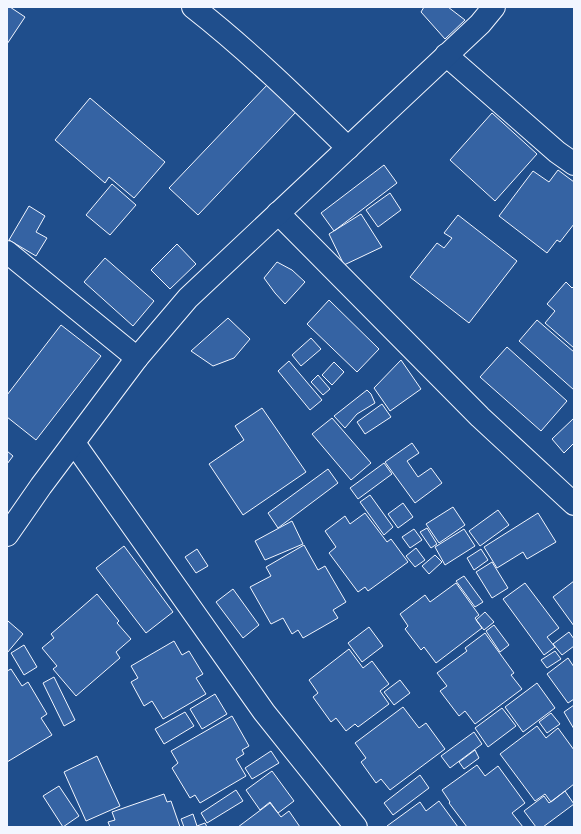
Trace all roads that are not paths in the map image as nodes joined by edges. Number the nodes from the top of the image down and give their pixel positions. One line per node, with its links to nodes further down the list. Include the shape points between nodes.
1 (193, 7): 4 (street, via 292,93)
2 (494, 7): 3 (street, via 480,24)
3 (446, 55): 4 (street); 5 (street, via 556,152)
4 (348, 148): 6 (street)
5 (574, 164)
6 (278, 213): 8 (street, via 188,298); 10 (street, via 480,417)
7 (7, 252): 8 (street)
8 (137, 358): 9 (street)
9 (74, 443): 11 (street); 12 (street, via 264,712)
10 (574, 504)
11 (7, 535)
12 (356, 827)

